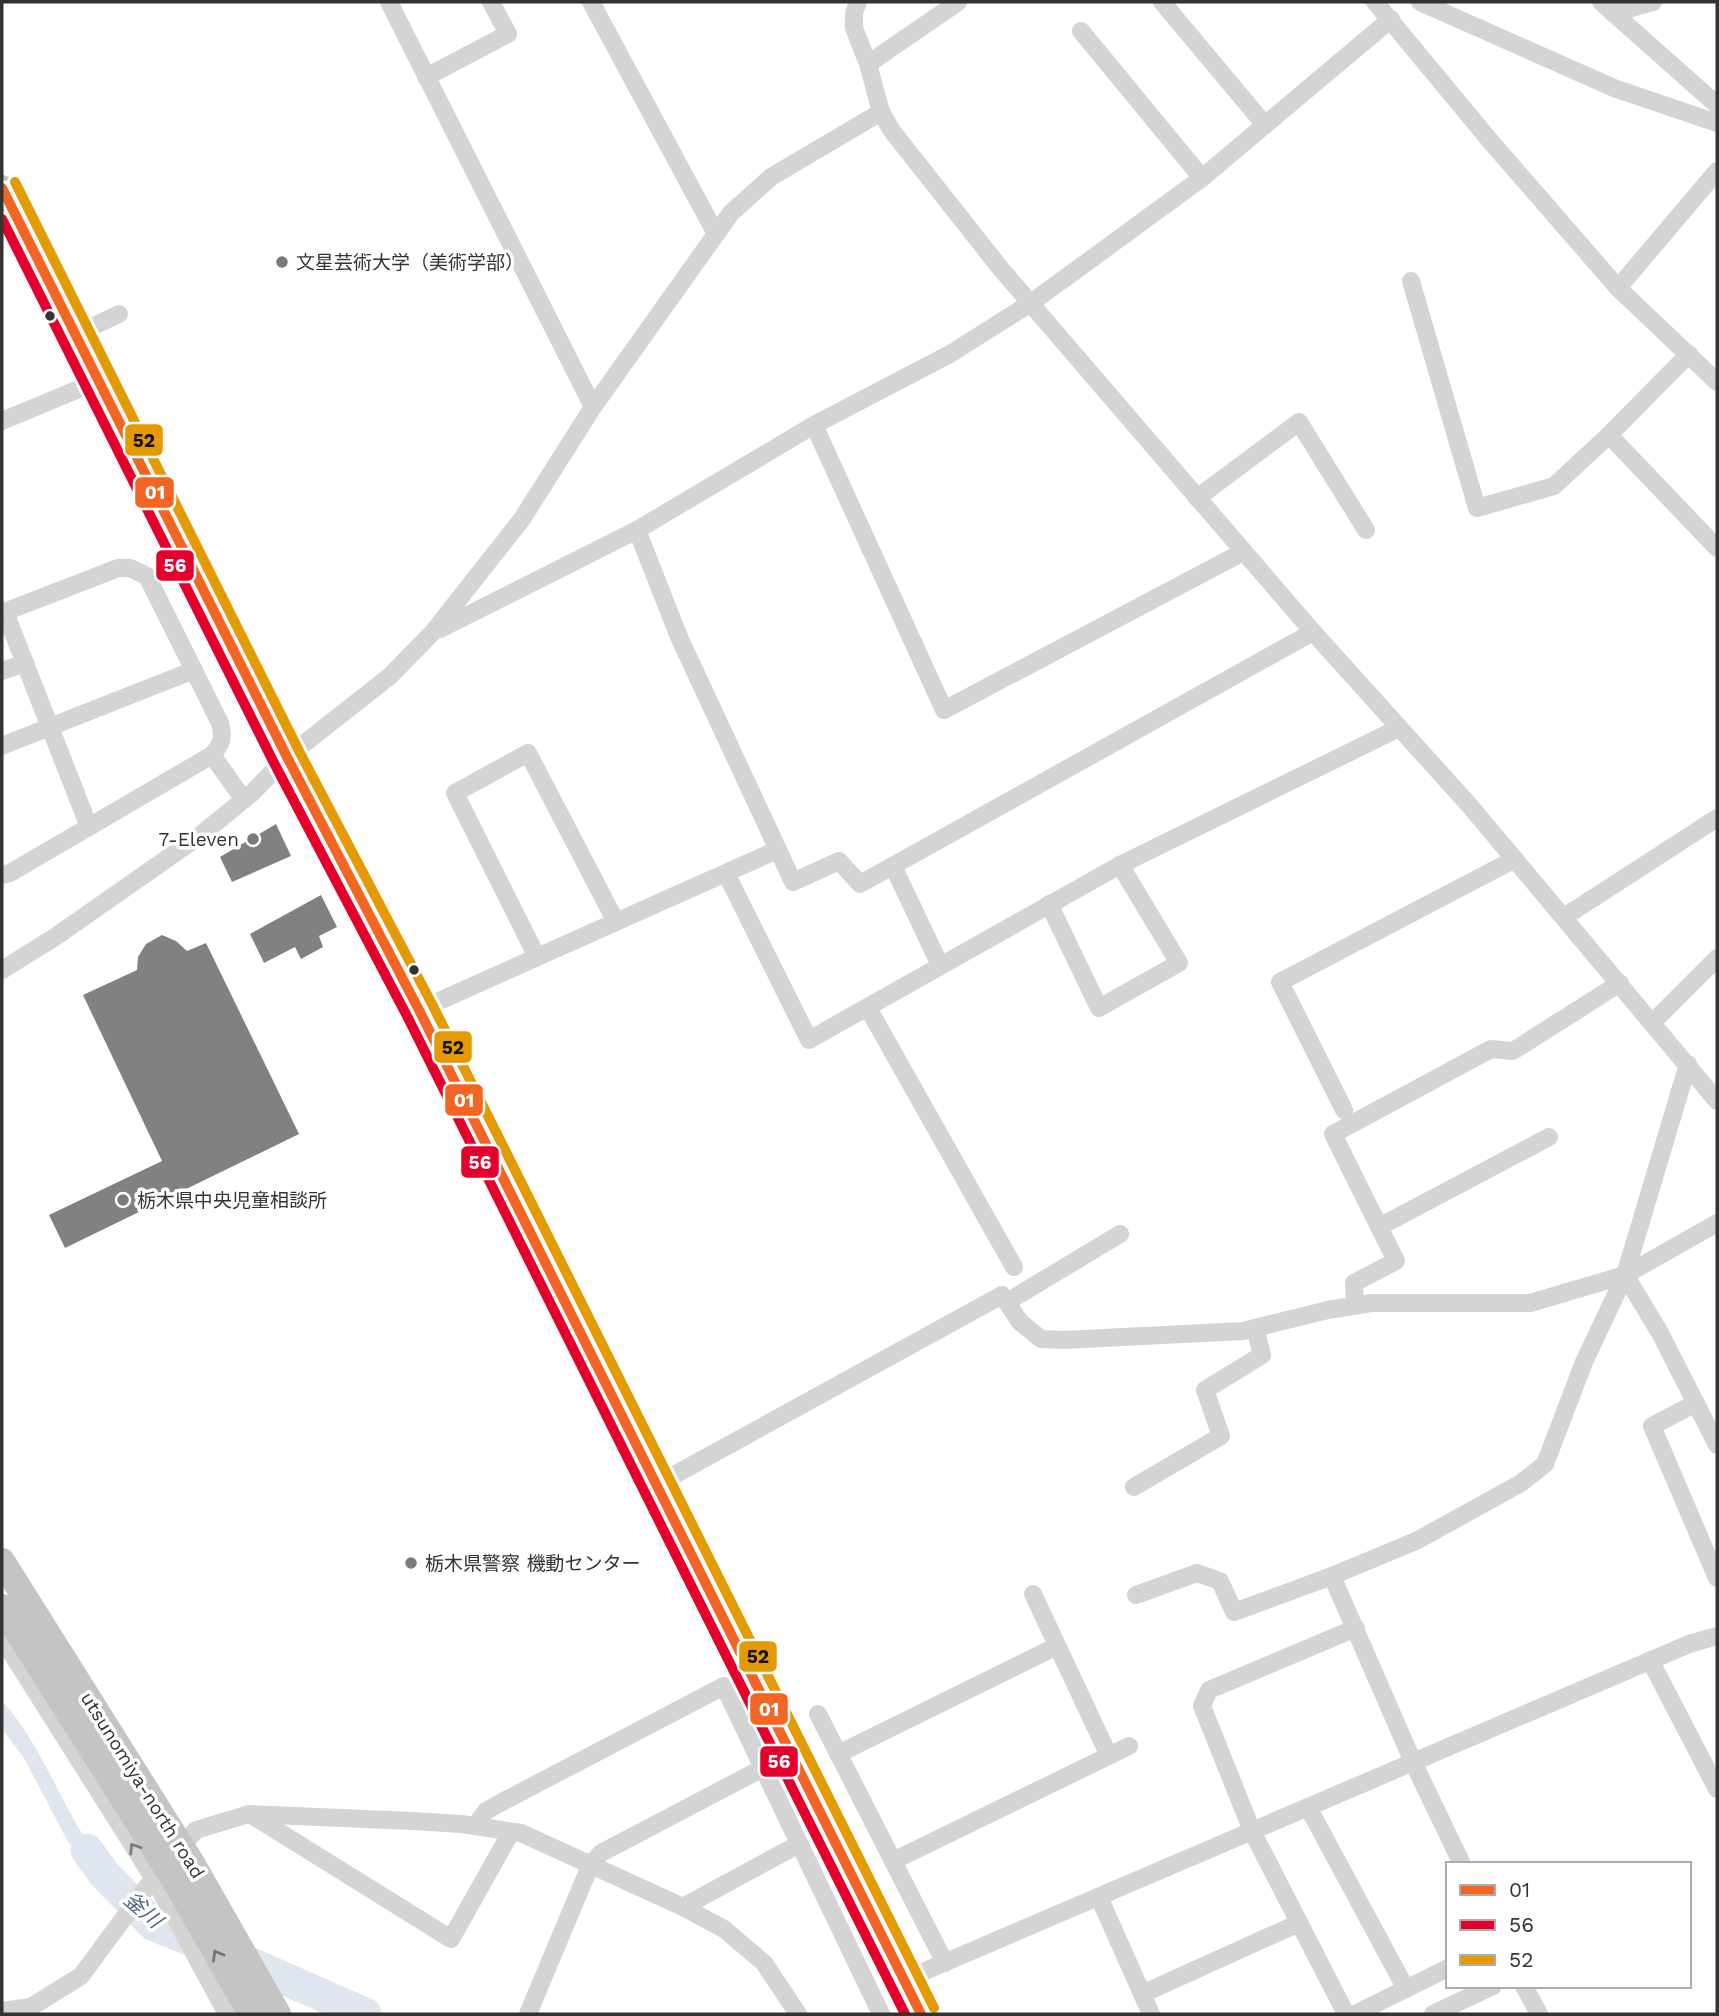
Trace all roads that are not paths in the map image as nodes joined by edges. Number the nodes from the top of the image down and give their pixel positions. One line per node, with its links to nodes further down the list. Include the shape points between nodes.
1 (389, 2): 14 (street)
2 (491, 2): 14 (street, via 508,34)
3 (592, 2): 22 (street)
4 (858, 2): 13 (street, via 854,29)
5 (958, 2): 13 (street)
6 (1163, 2): 18 (street)
7 (1420, 2): 17 (street, via 1614,88)
8 (1653, 2): 10 (street)
9 (1378, 3): 11 (street)
10 (1607, 7): 15 (street)
11 (1391, 19): 18 (street); 24 (street)
12 (1081, 31): 20 (street)
13 (868, 64): 16 (street)
14 (426, 76): 31 (street)
15 (1716, 102)
16 (881, 112): 22 (street, via 771,177 730,214); 25 (street)
17 (1717, 123)
18 (1265, 125): 20 (street)
19 (1717, 171): 24 (street)
20 (1202, 178): 25 (street)
21 (2, 188): 27 (highway)
22 (716, 234): 31 (street)
23 (1411, 281): 34 (street, via 1478,508 1554,486)
24 (1618, 288): 28 (street)
25 (1031, 303): 33 (street, via 950,354); 35 (street)
26 (119, 314): 27 (street)
27 (75, 335): 29 (highway)
28 (1689, 354): 30 (street); 34 (street)
29 (98, 382): 32 (street); 50 (highway)
30 (1717, 382)
31 (593, 407): 41 (street, via 522,519)
32 (2, 421)
33 (814, 425): 36 (street); 39 (street, via 944,710)
34 (1609, 435): 38 (street)
35 (1197, 498): 37 (street, via 1299,422); 39 (street)
36 (638, 530): 41 (street); 54 (street, via 679,638)
37 (1366, 530)
38 (1717, 548)
39 (1243, 552): 42 (street)
40 (3, 612): 43 (street); 44 (street, via 118,568 130,568 147,576)
41 (433, 632): 50 (street, via 390,676)
42 (1312, 632): 47 (street); 57 (street)
43 (24, 663): 45 (street); 46 (street)
44 (194, 670): 46 (street); 49 (street, via 223,733 221,745)
45 (2, 671)
46 (50, 727): 48 (street); 53 (street)
47 (1399, 728): 55 (street); 56 (street)
48 (2, 746)
49 (212, 755): 51 (street); 53 (street)
50 (287, 757): 51 (street); 69 (highway)
51 (244, 800): 66 (street, via 198,837)
52 (1717, 818): 61 (street)
53 (89, 827): 59 (street)
54 (776, 850): 57 (street, via 793,881 839,860 860,884); 58 (street)
55 (1515, 859): 61 (street); 73 (street, via 1280,982)
56 (1120, 865): 60 (street); 60 (street, via 1179,963 1099,1008)
57 (893, 866): 65 (street)
58 (726, 873): 62 (street); 68 (street, via 809,1040)
59 (2, 875)
60 (1049, 904): 65 (street)
61 (1564, 917): 67 (street)
62 (616, 922): 63 (street); 63 (street, via 528,753 455,793)
63 (537, 957): 69 (street)
64 (1717, 958): 70 (street)
65 (940, 965): 68 (street)
66 (2, 970)
67 (1620, 983): 70 (street); 76 (street, via 1513,1051 1491,1049 1334,1134)
68 (868, 1008): 78 (street)
69 (419, 1010): 85 (highway)
70 (1653, 1021): 71 (street)
71 (1688, 1065): 72 (street); 79 (street)
72 (1717, 1101)
73 (1344, 1110)
74 (1549, 1137): 76 (street)
75 (1717, 1223): 79 (street)
76 (1379, 1227): 81 (street, via 1396,1261 1354,1283)
77 (1120, 1234): 80 (street)
78 (1014, 1267)
79 (1625, 1275): 81 (street, via 1530,1303); 83 (street); 89 (street, via 1584,1362 1545,1464 1521,1483 1418,1541)
80 (1007, 1302): 82 (street, via 1020,1322 1041,1339); 85 (street, via 1002,1295)
81 (1355, 1306): 82 (street)
82 (1255, 1328): 86 (street, via 1262,1355 1205,1390 1221,1436)
83 (1696, 1403): 84 (street); 90 (street, via 1652,1426)
84 (1717, 1444)
85 (656, 1485): 122 (highway)
86 (1134, 1487)
87 (2, 1545): 111 (street)
88 (2, 1560): 130 (highway, utsunomiya-north road, via 194,1865)
89 (1332, 1576): 92 (street, via 1234,1612 1220,1581 1197,1573); 94 (street)
90 (1717, 1578)
91 (1033, 1594): 97 (street)
92 (1136, 1595)
93 (2, 1607): 129 (highway, utsunomiya-north road, one-way to 93, via 173,1878)
94 (1356, 1629): 103 (street); 109 (street, via 1209,1690 1202,1706)
95 (1717, 1636): 98 (street)
96 (2, 1638): 116 (street, one-way to 96)
97 (1058, 1646): 101 (street); 102 (street)
98 (1650, 1660): 103 (street); 105 (street)
99 (818, 1714): 101 (street)
100 (1129, 1746): 102 (street)
101 (838, 1754): 113 (street)
102 (1109, 1756): 113 (street)
103 (1413, 1762): 106 (street); 114 (street)
104 (762, 1768): 108 (street, via 724,1686 502,1802 486,1811); 112 (street); 115 (street, via 614,1845)
105 (1717, 1789)
106 (1308, 1807): 109 (street); 125 (street)
107 (249, 1814): 108 (street); 110 (street, via 451,1939); 111 (street, via 196,1830)
108 (475, 1826): 110 (street)
109 (1252, 1831): 117 (street); 119 (street)
110 (511, 1832): 115 (street)
111 (188, 1839): 116 (street); 131 (street)
112 (799, 1844): 118 (street); 134 (street)
113 (893, 1861): 120 (street)
114 (1461, 1862)
115 (590, 1866): 118 (street); 132 (street)
116 (150, 1883): 127 (street, via 81,1976 31,2007); 128 (street)
117 (1099, 1897): 120 (street); 126 (street)
118 (682, 1907): 133 (street, via 724,1929 764,1964)
119 (1299, 1923): 126 (street); 137 (street)
120 (945, 1963): 122 (street)
121 (1446, 1969): 125 (street)
122 (904, 1980): 135 (highway)
123 (1489, 1988): 139 (street)
124 (1525, 1988): 140 (street)
125 (1406, 1989): 138 (street)
126 (1142, 1994): 136 (street)
127 (2, 2011)
128 (227, 2014)
129 (251, 2014)
130 (278, 2014)
131 (286, 2014)
132 (528, 2014)
133 (798, 2014)
134 (881, 2014)
135 (921, 2014)
136 (1151, 2014)
137 (1346, 2014)
138 (1355, 2014)
139 (1433, 2014)
140 (1539, 2014)

